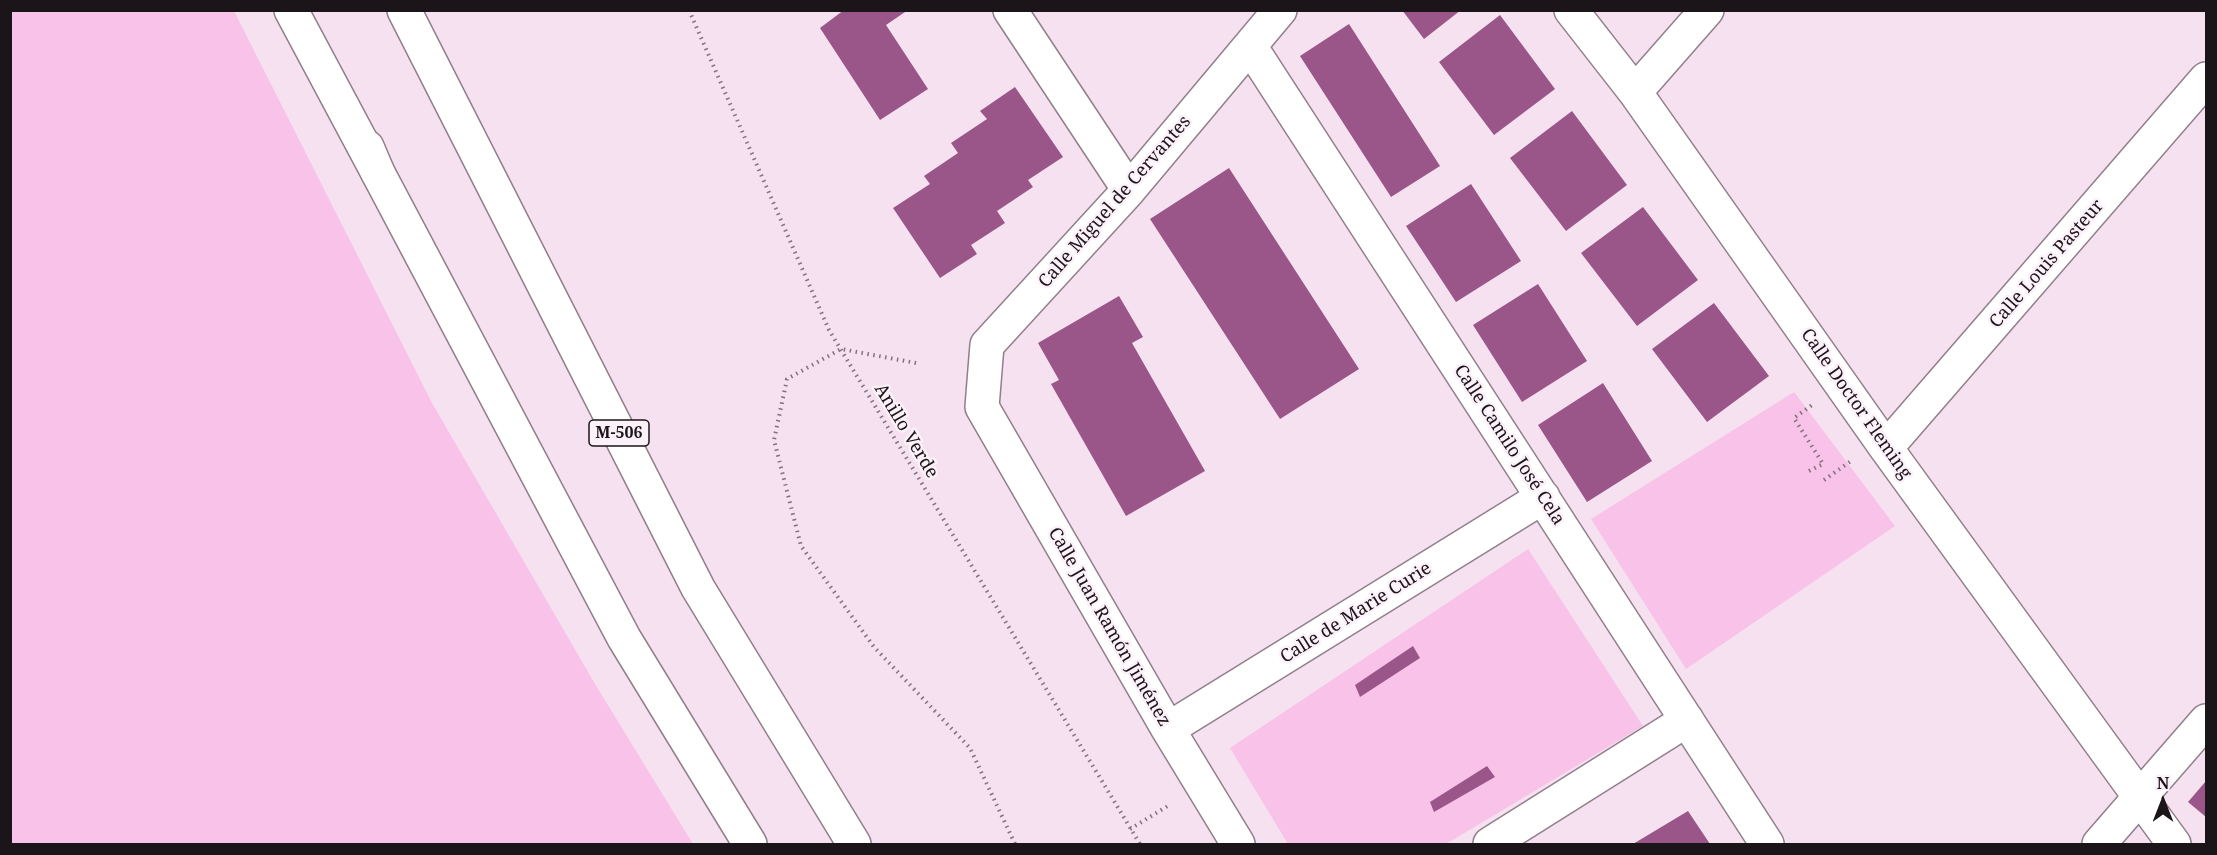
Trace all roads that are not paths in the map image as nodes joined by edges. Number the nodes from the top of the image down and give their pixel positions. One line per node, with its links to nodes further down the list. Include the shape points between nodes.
1 (291, 10): 11 (main road)
2 (305, 10): 11 (main road)
3 (404, 10): 21 (main road, M-506, via 698,588)
4 (1010, 10): 12 (main road)
5 (1281, 10): 8 (main road, Calle Miguel de Cervantes)
6 (1571, 10): 10 (main road, Calle Doctor Fleming)
7 (1707, 10): 10 (main road)
8 (1251, 46): 12 (main road, Calle Miguel de Cervantes); 15 (main road, Calle Camilo José Cela)
9 (2206, 79): 14 (main road, Calle Louis Pasteur)
10 (1635, 92): 14 (main road, Calle Doctor Fleming)
11 (378, 173): 20 (main road, via 624,638)
12 (1129, 190): 13 (main road, Calle Miguel de Cervantes, via 987,345)
13 (982, 407): 18 (main road, Calle Juan Ramón Jiménez)
14 (1886, 448): 19 (main road, Calle Doctor Fleming)
15 (1543, 497): 16 (main road, Calle Camilo José Cela); 18 (main road, Calle de Marie Curie)
16 (1686, 720): 23 (main road); 24 (main road, Calle Camilo José Cela)
17 (2206, 721): 19 (main road)
18 (1168, 729): 22 (main road, Calle Juan Ramón Jiménez)
19 (2140, 798): 25 (main road); 26 (main road, Calle Doctor Fleming)
20 (750, 844)
21 (854, 844)
22 (1238, 844)
23 (1490, 844)
24 (1767, 844)
25 (2099, 844)
26 (2174, 844)

